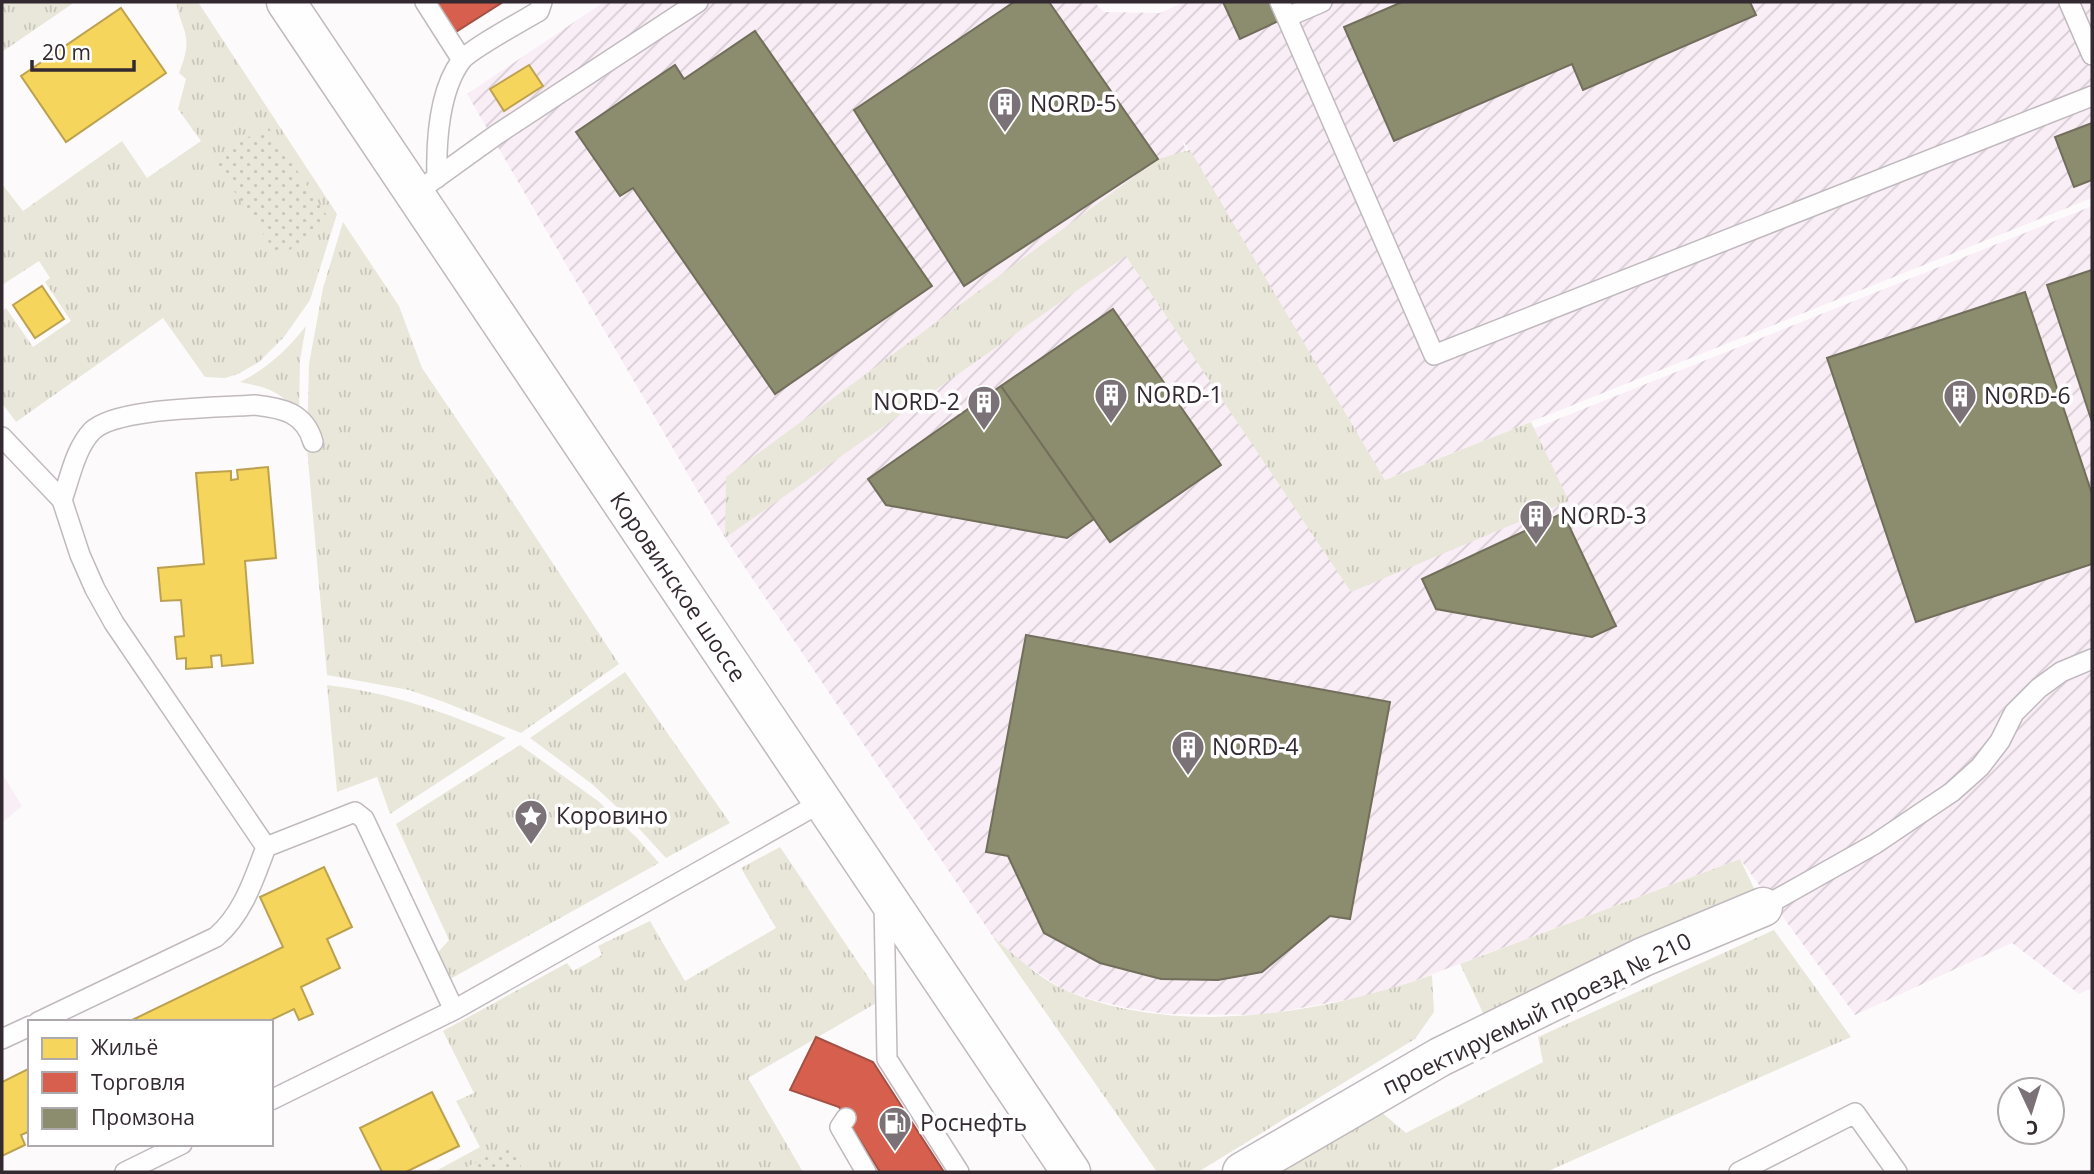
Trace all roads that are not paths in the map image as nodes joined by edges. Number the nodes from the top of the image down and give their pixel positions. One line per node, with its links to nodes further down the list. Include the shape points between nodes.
1 (286, 2): 11 (main road, Коровинское шоссе)
2 (425, 2): 9 (lane)
3 (542, 2): 9 (lane, via 539,11)
4 (698, 2): 11 (lane)
5 (1322, 2): 7 (lane)
6 (2069, 2): 8 (lane)
7 (1283, 9): 10 (lane, via 1434,355)
8 (2092, 55)
9 (462, 60): 11 (lane, via 448,87)
10 (2092, 96)
11 (425, 186): 16 (main road, Коровинское шоссе)
12 (2, 437): 14 (lane)
13 (313, 442): 14 (lane, via 301,419 274,407 133,414 93,430 80,450)
14 (62, 500): 17 (lane, via 80,555 114,623)
15 (2092, 659): 19 (lane, via 2061,672 2031,696 2014,713 1980,767 1952,792 1875,844)
16 (822, 802): 18 (main road, Коровинское шоссе); 20 (lane)
17 (266, 847): 20 (lane, via 355,812 364,818); 21 (lane, via 238,912 216,937)
18 (884, 894): 29 (lane, via 883,1065); 30 (main road, Коровинское шоссе)
19 (1763, 907): 31 (main road, проектируемый проезд № 210, via 1643,957 1440,1057)
20 (454, 1010): 24 (lane)
21 (42, 1020)
22 (28, 1027): 23 (lane)
23 (2, 1039)
24 (273, 1099)
25 (846, 1118): 28 (lane, via 840,1127)
26 (178, 1146): 27 (lane)
27 (125, 1172)
28 (866, 1172)
29 (959, 1172)
30 (1071, 1172)
31 (1242, 1172)
32 (1739, 1172): 33 (lane, via 1855,1113)
33 (1897, 1172)

